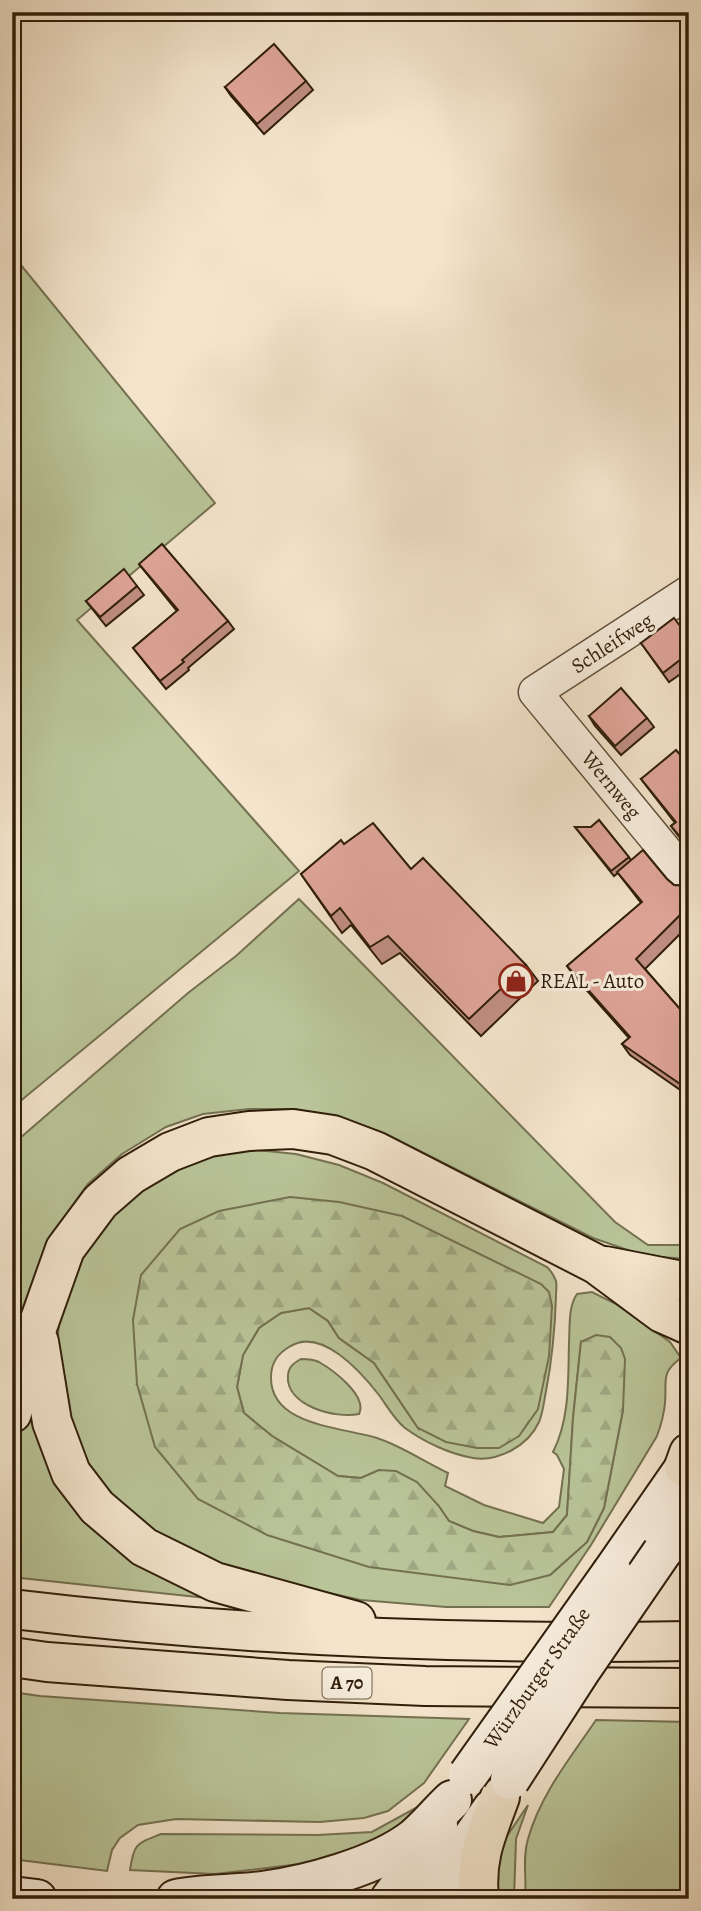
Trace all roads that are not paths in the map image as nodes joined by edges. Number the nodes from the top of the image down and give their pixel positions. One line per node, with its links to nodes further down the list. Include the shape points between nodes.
1 (689, 592): 2 (street, Schleifweg)
2 (535, 692): 3 (street, Wernweg)
3 (689, 879)
4 (596, 1264): 5 (highway); 6 (highway); 7 (highway, via 375,1151 333,1135 293,1129 249,1130 209,1137 170,1153 131,1175 100,1202 65,1249)
5 (687, 1281)
6 (675, 1319): 8 (highway)
7 (37, 1328): 9 (highway); 14 (highway, via 52,1422 71,1473 97,1507 144,1548 215,1582)
8 (689, 1350)
9 (12, 1413)
10 (687, 1460): 12 (main road, Würzburger Straße)
11 (689, 1514): 12 (main road, Würzburger Straße)
12 (645, 1550): 18 (main road, Würzburger Straße, bridge); 19 (main road, Würzburger Straße, bridge, via 581,1670)
13 (12, 1609): 14 (highway, A 70, via 209,1629)
14 (425, 1640): 15 (highway, A 70)
15 (689, 1641)
16 (12, 1657): 17 (highway, A 70, via 288,1681)
17 (687, 1689)
18 (460, 1788): 22 (main road, via 413,1839 378,1859 326,1878 262,1891); 23 (main road, Würzburger Straße)
19 (505, 1789): 24 (main road, Würzburger Straße); 25 (highway, via 481,1849)
20 (12, 1896): 21 (main road)
21 (37, 1899)
22 (176, 1899)
23 (390, 1899)
24 (435, 1899)
25 (479, 1899)

